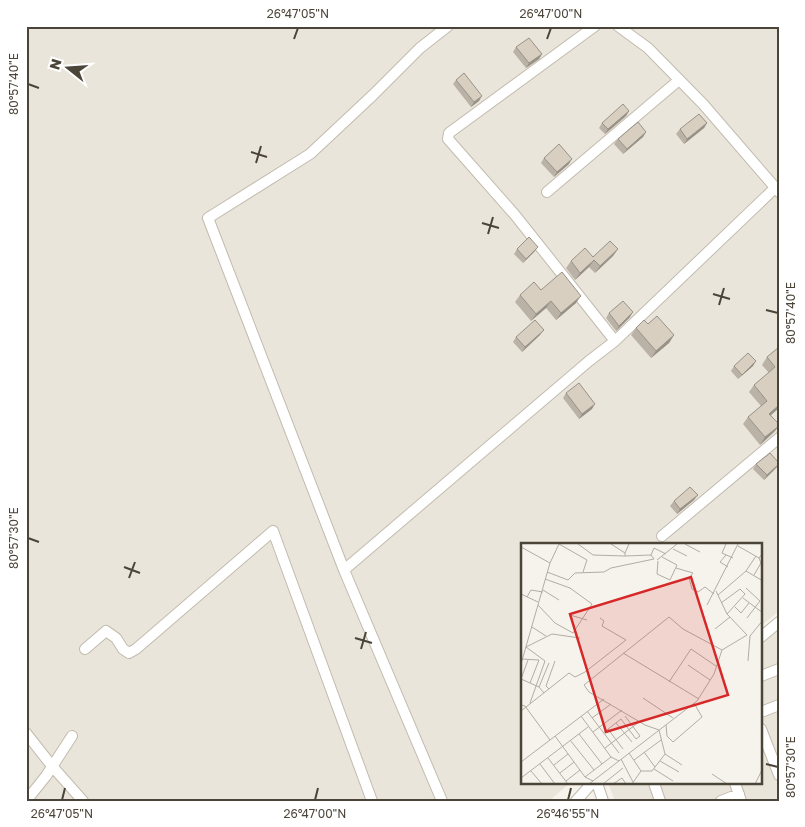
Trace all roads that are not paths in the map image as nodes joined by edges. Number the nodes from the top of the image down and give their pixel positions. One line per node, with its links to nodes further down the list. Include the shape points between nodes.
1 (448, 26): 10 (street, via 420,48 310,154 208,218)
2 (595, 26): 7 (street, via 449,134 448,139 515,215)
3 (618, 26): 4 (street, via 648,48)
4 (679, 80): 5 (street); 6 (street)
5 (777, 190): 7 (street)
6 (547, 192)
7 (614, 341): 10 (street)
8 (779, 438): 9 (street)
9 (662, 536)
10 (344, 570): 33 (street)
11 (779, 622): 12 (street)
12 (762, 636)
13 (85, 649): 32 (street, via 106,632 129,653 136,649 273,531)
14 (779, 670): 15 (street)
15 (762, 676)
16 (779, 705): 17 (street)
17 (762, 712)
18 (762, 732): 22 (street)
19 (26, 733): 23 (street)
20 (72, 736): 23 (street)
21 (779, 744): 22 (street)
22 (768, 748): 24 (street)
23 (52, 766): 30 (street); 31 (street)
24 (779, 775)
25 (591, 784): 34 (street)
26 (597, 784): 35 (street)
27 (657, 784): 36 (street)
28 (735, 784): 29 (street)
29 (740, 797): 37 (street)
30 (26, 801)
31 (83, 801)
32 (372, 801)
33 (442, 801)
34 (576, 801)
35 (603, 801)
36 (660, 801)
37 (721, 801)

